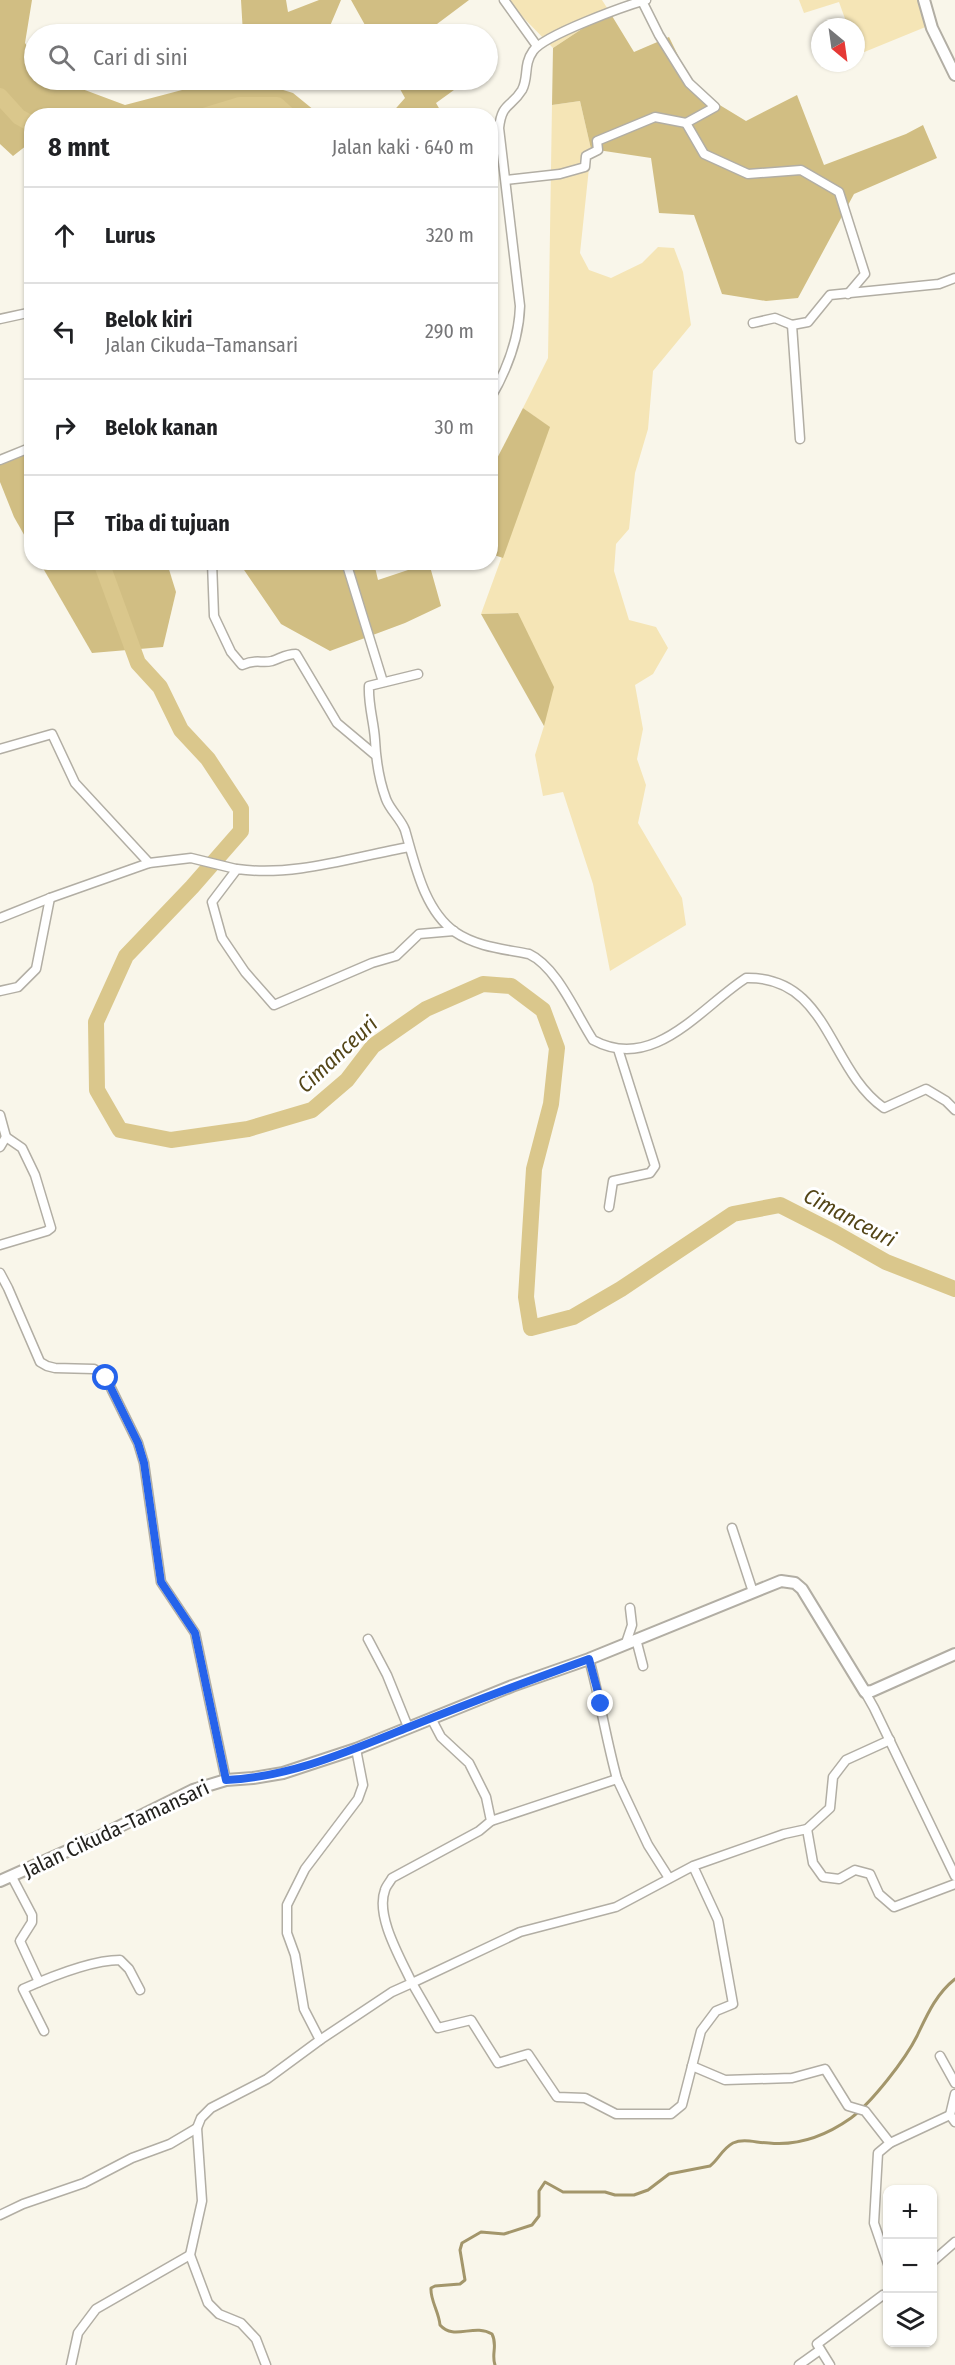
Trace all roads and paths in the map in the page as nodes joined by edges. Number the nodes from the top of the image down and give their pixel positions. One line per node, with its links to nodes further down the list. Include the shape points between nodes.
1 (504, 0): 4 (street)
2 (924, 0): 5 (street, via 932,28)
3 (644, 1): 4 (street, via 598,16); 6 (street, via 688,83 715,107)
4 (537, 46): 7 (street, via 526,62 521,91 501,115)
5 (955, 75)
6 (686, 123): 7 (street, via 655,117 597,141 598,150 586,156 585,167); 9 (street, via 704,154 748,174 801,170 839,192 865,274)
7 (506, 180): 14 (street, via 520,324 516,344)
8 (955, 278): 9 (street, via 939,284)
9 (848, 294): 13 (street, via 830,296 808,322)
10 (24, 314): 11 (street)
11 (0, 319)
12 (753, 323): 13 (street, via 775,318)
13 (792, 325): 15 (street)
14 (498, 382)
15 (800, 439)
16 (24, 450): 17 (street)
17 (0, 460)
18 (212, 570): 23 (street, via 214,616 238,663 269,662 296,654 337,723)
19 (348, 570): 21 (street)
20 (418, 674): 21 (street)
21 (383, 682): 23 (street, via 369,686)
22 (0, 748): 25 (street, via 52,734 75,783)
23 (374, 754): 24 (street, via 387,801 404,827)
24 (409, 847): 29 (street, via 431,901); 29 (street, via 330,864 257,872 237,869 212,902 222,938 274,1005 396,956 419,934)
25 (149, 863): 26 (street, via 191,858); 27 (street)
26 (236, 869)
27 (50, 898): 28 (street); 30 (street, via 36,969 18,987)
28 (0, 918)
29 (454, 931): 31 (street, via 477,944 537,957 552,971 593,1040)
30 (0, 991)
31 (618, 1049): 32 (street, via 641,1047 670,1037 738,983 757,978 796,991 812,1006 870,1099 884,1108 926,1089); 36 (street, via 655,1166 650,1173 613,1181)
32 (955, 1110)
33 (0, 1115): 34 (street)
34 (6, 1137): 35 (street); 37 (street, via 22,1148 35,1175 51,1228)
35 (0, 1147)
36 (609, 1207)
37 (0, 1245)
38 (0, 1274): 53 (street, via 40,1362 47,1366 94,1369 106,1378 138,1443 161,1582 195,1633)
39 (732, 1528): 40 (street)
40 (753, 1592): 43 (street, Jalan Cikuda–Tamansari); 47 (street, Jalan Cikuda–Tamansari, via 781,1581 795,1582)
41 (630, 1608): 43 (street)
42 (368, 1639): 49 (street)
43 (631, 1641): 45 (street, Jalan Cikuda–Tamansari); 46 (street)
44 (955, 1654): 47 (street)
45 (589, 1659): 48 (street, Jalan Cikuda–Tamansari); 52 (street)
46 (643, 1666)
47 (864, 1692): 50 (street)
48 (431, 1718): 49 (street, Jalan Cikuda–Tamansari); 54 (street, via 441,1737 469,1764 486,1797)
49 (408, 1727): 51 (street, Jalan Cikuda–Tamansari)
50 (890, 1740): 55 (street, via 846,1760 833,1777 830,1808); 57 (street)
51 (356, 1749): 53 (street, Jalan Cikuda–Tamansari, via 283,1773); 66 (street, via 363,1785 358,1799 305,1869 287,1905 287,1933 295,1955 304,2009)
52 (617, 1779): 54 (street); 59 (street, via 648,1845)
53 (226, 1780): 58 (street, Jalan Cikuda–Tamansari, via 194,1791)
54 (491, 1821): 63 (street, via 392,1878 384,1891 384,1916)
55 (807, 1829): 56 (street); 61 (street, via 813,1863 823,1877 839,1879 855,1870 870,1874 879,1894 894,1906)
56 (693, 1866): 59 (street); 68 (street, via 718,1920 734,2004 716,2011 701,2031)
57 (955, 1876)
58 (12, 1877): 60 (street, Jalan Cikuda–Tamansari); 62 (street, via 32,1915 20,1941)
59 (669, 1878): 63 (street, via 616,1907 520,1932)
60 (0, 1881)
61 (955, 1884)
62 (39, 1982): 64 (street, via 120,1960); 65 (street, via 23,1989)
63 (412, 1983): 66 (street); 68 (street, via 438,2028 471,2020 498,2063 528,2054 557,2097 585,2098 616,2114 671,2114 682,2105)
64 (140, 1990)
65 (44, 2031)
66 (320, 2040): 72 (street, via 267,2079 211,2108)
67 (940, 2056): 69 (street)
68 (692, 2066): 73 (street, via 725,2080 792,2078 825,2068 848,2106 865,2111)
69 (955, 2083)
70 (955, 2094): 71 (street)
71 (953, 2119): 73 (street)
72 (197, 2128): 74 (street, via 84,2183); 77 (street, via 202,2201)
73 (890, 2143): 76 (street, via 878,2153 874,2223)
74 (0, 2215)
75 (955, 2242): 78 (street)
76 (883, 2249)
77 (190, 2255): 81 (street, via 96,2309 78,2333); 82 (street, via 208,2303 219,2314 241,2323 256,2338)
78 (937, 2258)
79 (883, 2295): 80 (street, via 817,2344)
80 (820, 2350): 83 (street); 84 (street)
81 (71, 2365)
82 (266, 2365)
83 (799, 2365)
84 (830, 2365)

